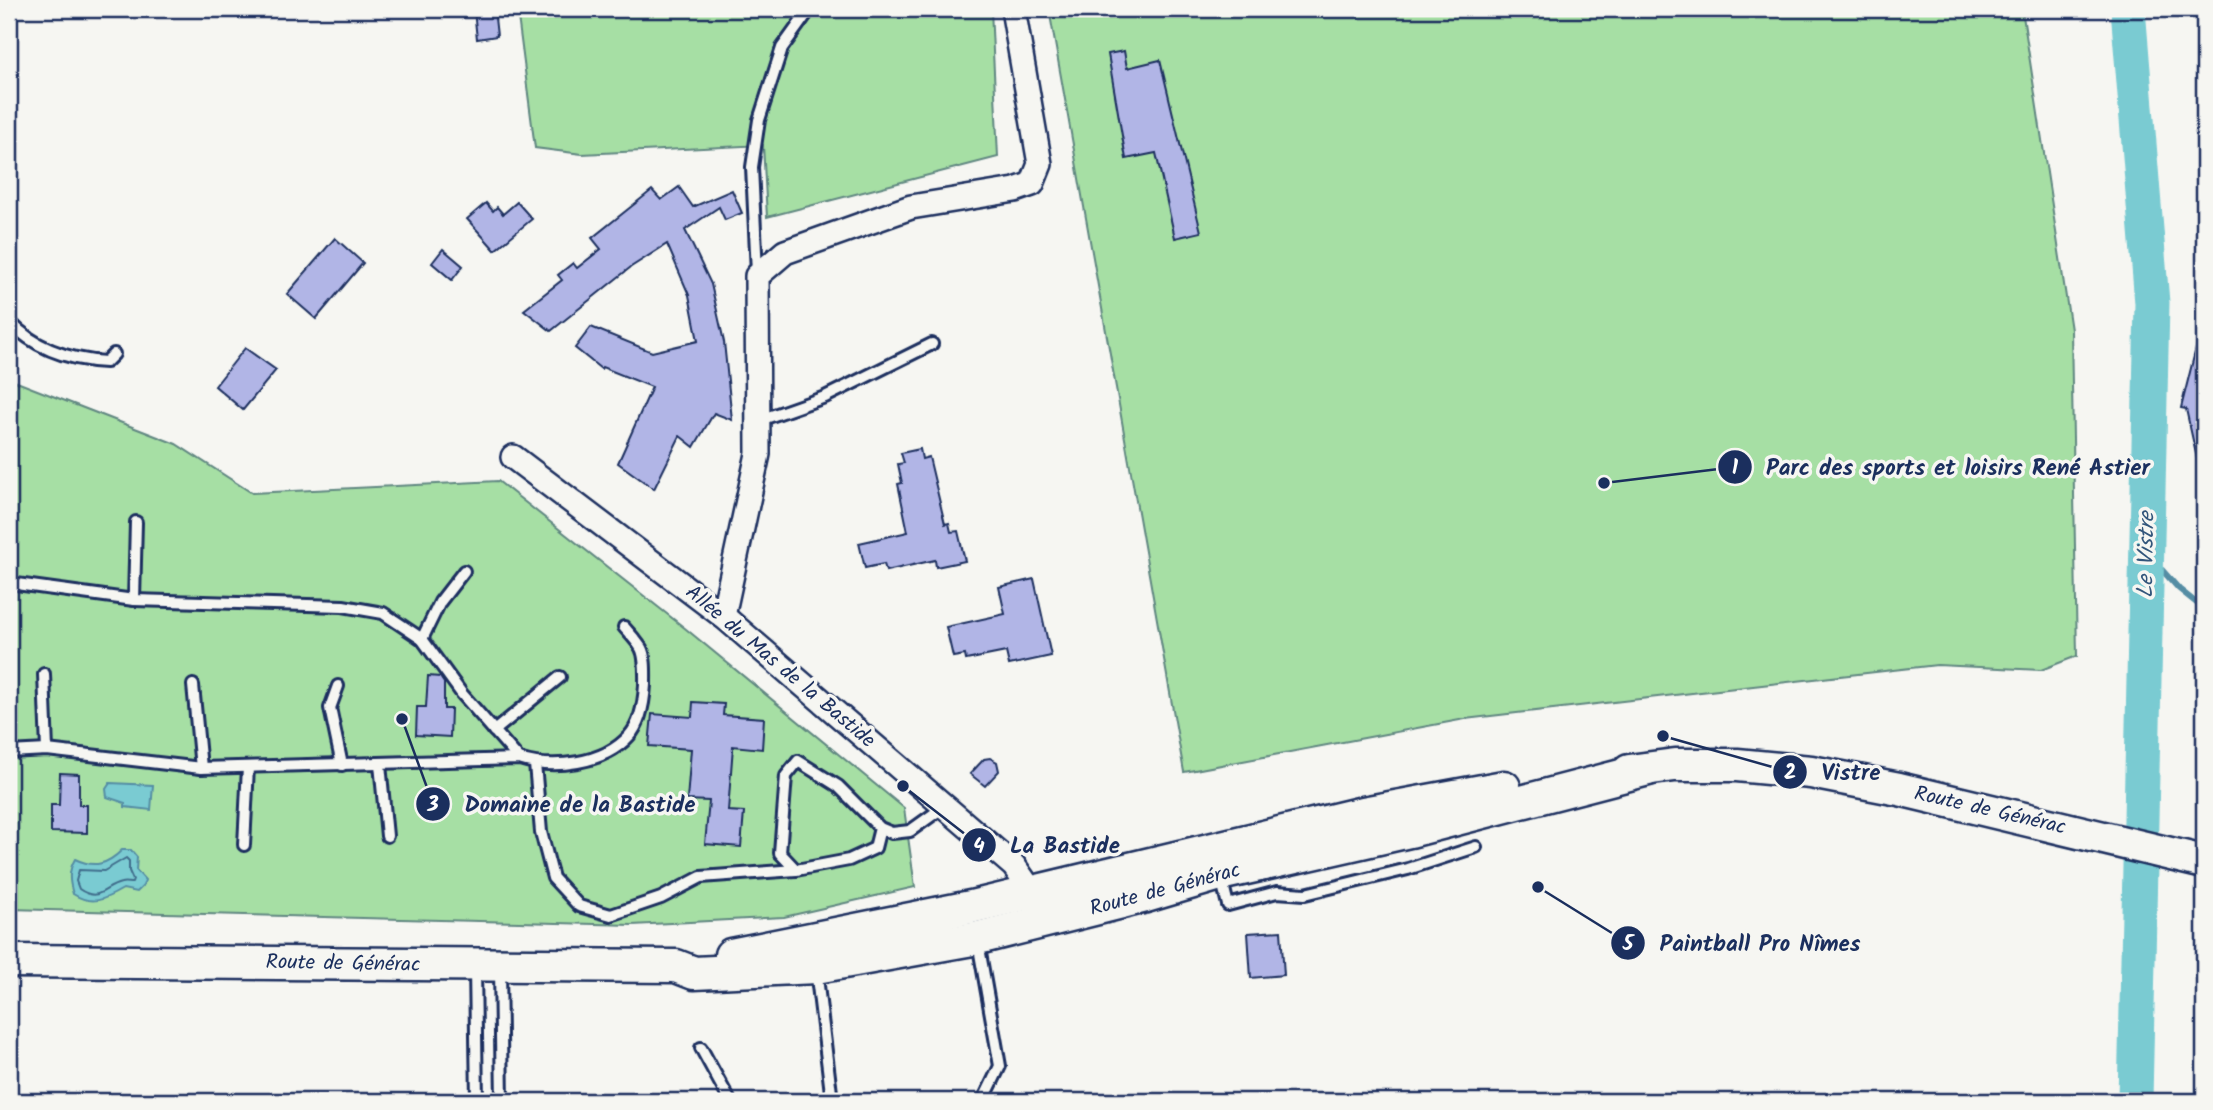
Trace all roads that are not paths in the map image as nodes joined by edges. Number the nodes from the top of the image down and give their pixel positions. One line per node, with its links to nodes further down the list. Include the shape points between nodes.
1 (810, 9): 3 (lane, via 782,48 759,120 752,167)
2 (1013, 9): 3 (street, via 1040,164 1032,184 911,207 785,252)
3 (757, 276): 7 (street)
4 (9, 321): 6 (lane, via 49,351 81,361 106,362)
5 (932, 344): 7 (lane, via 825,397)
6 (114, 354)
7 (757, 421): 13 (street, via 758,454)
8 (513, 457): 13 (street, Allée du Mas de la Bastide)
9 (136, 522): 12 (lane)
10 (464, 571): 15 (lane, via 440,602)
11 (9, 583): 12 (lane)
12 (134, 600): 15 (lane, via 343,606 383,613)
13 (723, 616): 30 (street, Allée du Mas de la Bastide)
14 (624, 627): 25 (lane, via 642,649 645,674 643,705 630,735 586,761)
15 (422, 639): 20 (lane)
16 (44, 674): 21 (lane)
17 (560, 677): 20 (lane)
18 (193, 685): 28 (lane)
19 (338, 686): 26 (lane, via 330,708)
20 (494, 731): 23 (lane)
21 (47, 750): 22 (lane); 28 (lane)
22 (9, 752)
23 (519, 759): 24 (lane); 25 (lane)
24 (380, 764): 26 (lane); 32 (lane)
25 (535, 764): 37 (lane, via 541,832 553,878 579,906 611,915 662,898 701,877)
26 (342, 765): 27 (lane)
27 (248, 767): 28 (lane); 33 (lane)
28 (201, 768)
29 (1648, 769): 35 (street, Route de Générac, via 1410,831); 35 (street, Route de Générac, via 1495,788 1312,825); 36 (street, Route de Générac, via 1737,765 1811,772)
30 (945, 807): 31 (lane, via 910,831 892,833); 39 (street, Allée du Mas de la Bastide)
31 (880, 828): 37 (lane, via 875,848 849,860); 37 (lane, via 838,786 798,761 786,776 780,853)
32 (387, 836)
33 (244, 845)
34 (1476, 847): 35 (lane, via 1305,894 1277,892 1228,905)
35 (1216, 859): 39 (street, Route de Générac); 40 (street, Route de Générac)
36 (2192, 859)
37 (796, 870)
38 (998, 889): 44 (lane, via 981,898 795,938)
39 (1029, 894): 42 (street, Route de Générac)
40 (1146, 896): 41 (lane); 42 (street, Route de Générac)
41 (1089, 898)
42 (969, 923): 43 (street, Route de Générac); 54 (lane, via 1000,1066)
43 (873, 941): 44 (street, Route de Générac); 46 (street, Route de Générac)
44 (752, 952): 48 (street, Route de Générac)
45 (9, 961): 47 (street, Route de Générac)
46 (816, 961): 48 (street, Route de Générac, via 694,973); 53 (lane)
47 (487, 965): 48 (street, Route de Générac); 50 (lane); 51 (lane)
48 (676, 966)
49 (701, 1048): 52 (lane)
50 (477, 1101)
51 (502, 1101)
52 (730, 1101)
53 (832, 1101)
54 (983, 1101)

